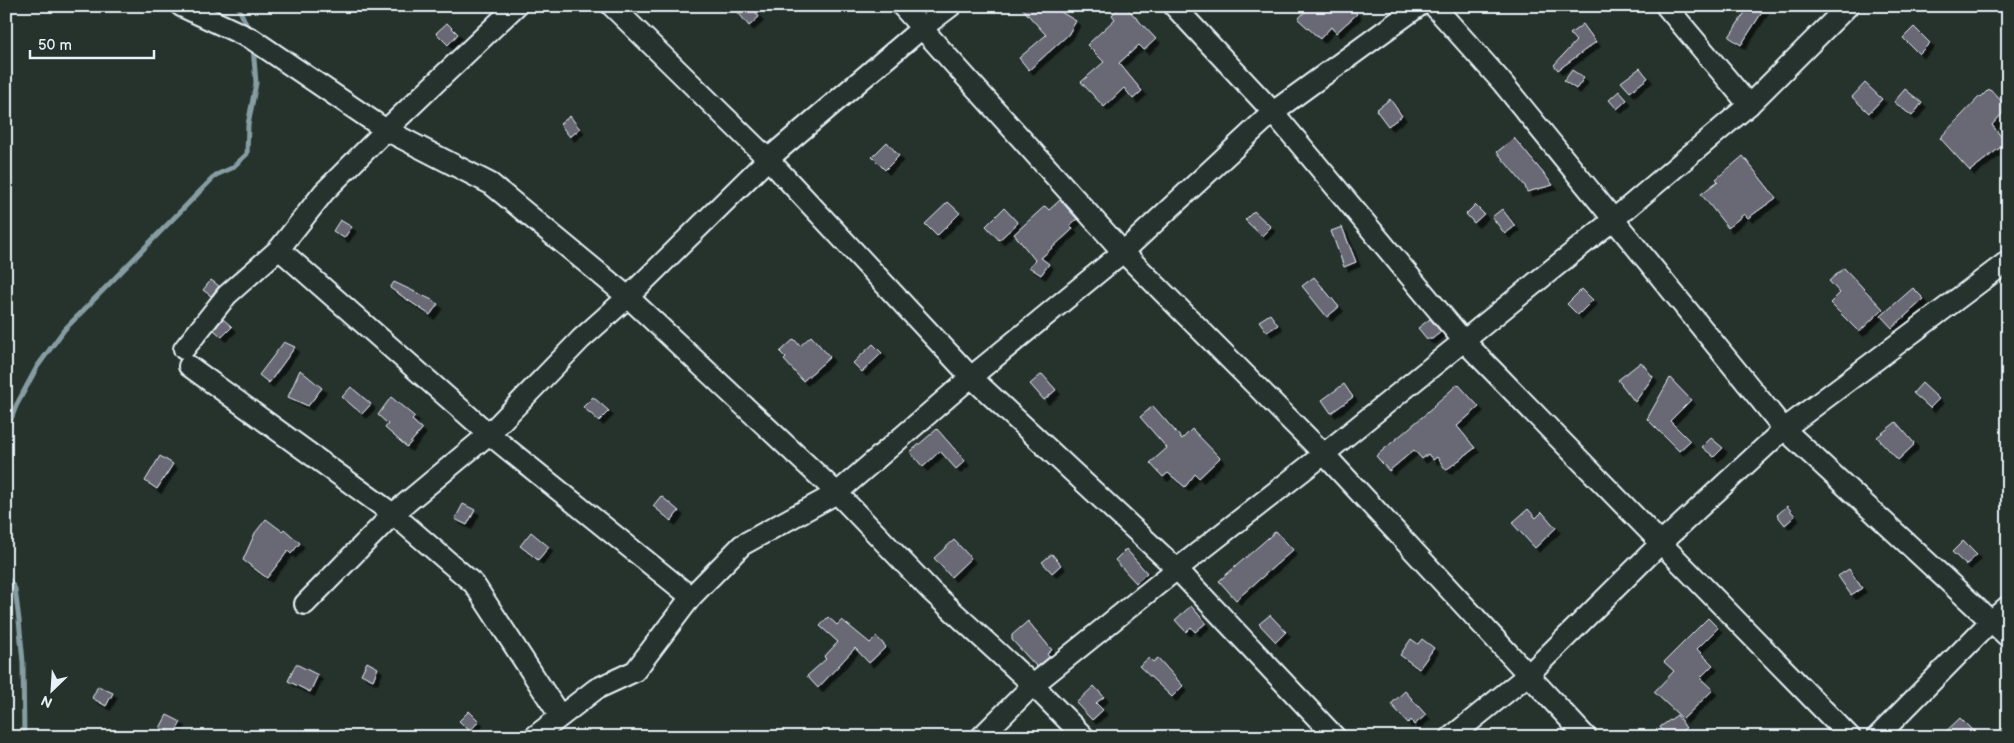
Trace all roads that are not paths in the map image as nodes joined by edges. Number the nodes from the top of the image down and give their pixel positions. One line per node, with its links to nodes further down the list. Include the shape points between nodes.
1 (180, 6): 14 (street, via 252,39)
2 (516, 6): 14 (street)
3 (612, 6): 15 (street)
4 (902, 6): 11 (street)
5 (951, 6): 11 (street)
6 (1174, 6): 13 (street)
7 (1419, 6): 13 (street)
8 (1434, 6): 16 (street, via 1501,81)
9 (1666, 6): 12 (street)
10 (1848, 6): 12 (street)
11 (922, 28): 15 (street); 18 (street)
12 (1749, 105): 16 (street)
13 (1273, 112): 18 (street); 21 (street)
14 (386, 130): 17 (street, via 324,192); 20 (street, via 491,184)
15 (768, 159): 20 (street); 22 (street)
16 (1613, 220): 21 (street); 23 (street)
17 (279, 249): 24 (street); 27 (street, via 227,295 186,358)
18 (1123, 252): 22 (street); 25 (street)
19 (2008, 261): 23 (street)
20 (628, 297): 24 (street, via 580,339); 26 (street)
21 (1463, 340): 25 (street); 28 (street)
22 (971, 377): 26 (street); 29 (street)
23 (1784, 429): 28 (street); 33 (street)
24 (488, 434): 27 (street); 30 (street)
25 (1324, 454): 29 (street); 35 (street)
26 (838, 493): 30 (street, via 742,546); 36 (street, via 931,591)
27 (393, 514): 31 (street); 37 (street, via 474,584)
28 (1661, 543): 35 (street); 44 (street)
29 (1177, 569): 36 (street); 41 (street)
30 (691, 598): 37 (street, via 634,671 596,689)
31 (305, 604)
32 (2008, 606): 33 (street)
33 (1992, 620): 34 (street); 45 (street)
34 (2008, 637)
35 (1529, 674): 42 (street); 43 (street)
36 (1033, 685): 39 (street); 40 (street)
37 (560, 716): 38 (street)
38 (534, 737)
39 (980, 737)
40 (1084, 737)
41 (1335, 737)
42 (1451, 737)
43 (1586, 737)
44 (1850, 737)
45 (1877, 737)

